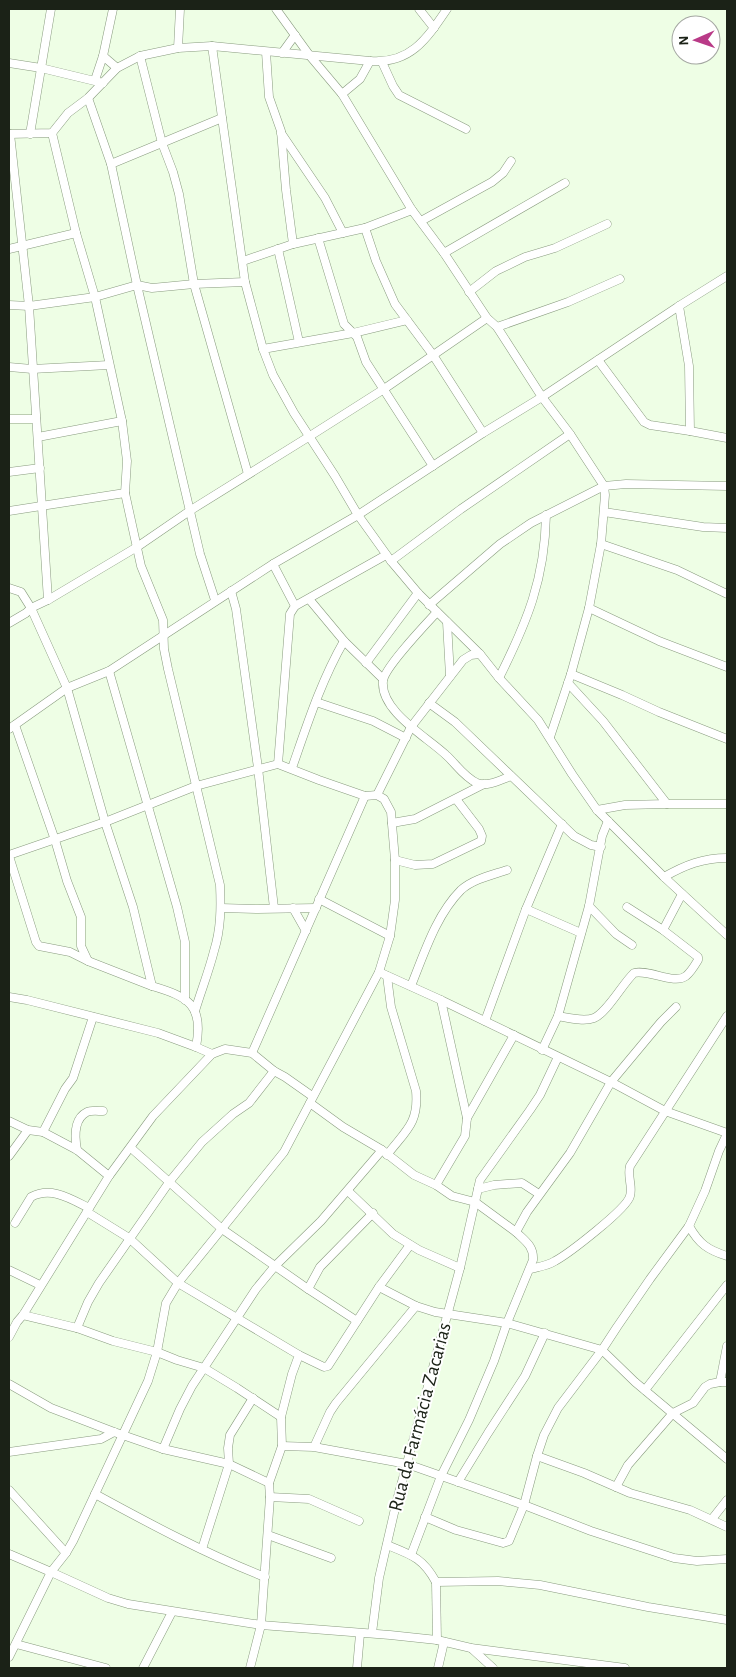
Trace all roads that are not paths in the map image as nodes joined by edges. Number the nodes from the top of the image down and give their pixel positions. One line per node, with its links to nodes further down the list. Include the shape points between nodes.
1 (51, 9): 19 (street)
2 (114, 9): 13 (street)
3 (180, 9): 10 (street)
4 (276, 9): 8 (street)
5 (419, 9): 7 (street)
6 (447, 9): 7 (street)
7 (434, 28): 17 (street, via 402,58)
8 (295, 35): 12 (street); 15 (street)
9 (212, 46): 10 (street); 11 (street); 25 (street)
10 (178, 48): 14 (street)
11 (266, 52): 12 (street); 27 (street, via 269,97)
12 (282, 53): 15 (street)
13 (103, 56): 20 (street); 21 (street)
14 (140, 56): 20 (street); 31 (street)
15 (310, 56): 16 (street); 23 (street)
16 (370, 61): 17 (street); 23 (street, via 360,78)
17 (382, 62): 26 (street, via 399,95)
18 (9, 63): 19 (street)
19 (41, 68): 21 (street); 30 (street)
20 (117, 68): 22 (street)
21 (95, 80): 22 (street)
22 (103, 83): 24 (street)
23 (342, 94): 35 (street)
24 (88, 98): 28 (street, via 68,113); 33 (street)
25 (222, 118): 31 (street); 47 (street)
26 (466, 129)
27 (281, 132): 40 (street, via 325,198); 42 (street)
28 (52, 133): 30 (street); 39 (street)
29 (9, 134): 30 (street); 43 (street)
30 (30, 134)
31 (162, 142): 33 (street); 51 (street, via 179,194)
32 (512, 161): 36 (street, via 492,182)
33 (111, 164): 52 (street)
34 (565, 183): 46 (street)
35 (412, 210): 36 (street); 38 (street)
36 (421, 222): 46 (street)
37 (607, 224): 53 (street, via 555,248 525,256 496,271)
38 (365, 228): 40 (street); 59 (street, via 395,304)
39 (76, 233): 43 (street); 54 (street)
40 (343, 233): 41 (street)
41 (318, 238): 42 (street); 61 (street, via 344,324)
42 (293, 244): 45 (street)
43 (23, 246): 44 (street); 56 (street)
44 (9, 249)
45 (278, 249): 47 (street); 62 (street)
46 (444, 253): 53 (street)
47 (243, 261): 50 (street)
48 (727, 276): 57 (street)
49 (620, 279): 60 (street)
50 (246, 282): 51 (street); 63 (street)
51 (194, 284): 52 (street, via 152,288); 83 (street)
52 (137, 285): 54 (street); 88 (street)
53 (470, 292): 58 (street)
54 (95, 297): 56 (street); 66 (street)
55 (9, 304): 56 (street)
56 (29, 306): 68 (street)
57 (679, 306): 65 (street); 74 (street, via 689,366)
58 (487, 318): 60 (street); 64 (street)
59 (407, 320): 61 (street); 64 (street)
60 (497, 328): 70 (street)
61 (353, 333): 62 (street); 69 (street, via 366,362)
62 (299, 342): 63 (street)
63 (263, 349): 77 (street, via 273,375)
64 (433, 355): 69 (street); 75 (street)
65 (598, 360): 70 (street); 74 (street, via 644,422)
66 (109, 365): 68 (street); 73 (street)
67 (9, 366): 68 (street)
68 (32, 369): 72 (street)
69 (384, 388): 77 (street); 80 (street)
70 (542, 397): 75 (street); 76 (street)
71 (9, 419): 72 (street)
72 (36, 419): 78 (street)
73 (122, 421): 78 (street); 86 (street, via 127,461)
74 (690, 431): 79 (street)
75 (483, 433): 80 (street)
76 (570, 434): 84 (street); 96 (street)
77 (310, 436): 83 (street); 91 (street)
78 (38, 437): 81 (street)
79 (727, 438)
80 (433, 466): 91 (street)
81 (40, 468): 82 (street); 87 (street)
82 (9, 472)
83 (248, 474): 88 (street)
84 (604, 486): 85 (street); 90 (street); 92 (street)
85 (727, 486)
86 (126, 493): 87 (street); 95 (street)
87 (41, 507): 89 (street); 103 (street)
88 (190, 510): 95 (street); 104 (street)
89 (9, 511)
90 (604, 512): 93 (street); 94 (street)
91 (358, 515): 96 (street); 97 (street)
92 (546, 515): 105 (street, via 500,544); 120 (street, via 546,536 537,589)
93 (727, 528)
94 (601, 544): 101 (street, via 677,570); 108 (street)
95 (137, 547): 103 (street); 112 (street)
96 (388, 558): 100 (street); 102 (street)
97 (273, 564): 99 (street); 106 (street)
98 (9, 588): 107 (street, via 21,592)
99 (231, 591): 104 (street); 132 (street)
100 (418, 593): 105 (street); 115 (street)
101 (727, 594)
102 (309, 599): 106 (street); 113 (street)
103 (48, 600): 107 (street)
104 (215, 600): 112 (street)
105 (429, 604): 109 (street)
106 (295, 606): 131 (street, via 290,614)
107 (31, 608): 111 (street); 123 (street)
108 (589, 608): 116 (street, via 659,641); 118 (street)
109 (437, 612): 110 (street); 121 (street, via 402,651)
110 (447, 622): 114 (street); 119 (street)
111 (9, 623)
112 (165, 634): 117 (street); 136 (street, via 164,649)
113 (344, 642): 115 (street); 124 (street)
114 (480, 654): 119 (street, via 463,660); 120 (street)
115 (366, 663): 121 (street)
116 (727, 667)
117 (110, 670): 123 (street); 140 (street)
118 (571, 674): 122 (street); 130 (street)
119 (450, 676): 125 (street)
120 (500, 678): 128 (street)
121 (383, 679): 127 (street, via 386,698)
122 (568, 683): 128 (street); 141 (street, via 603,721)
123 (66, 688): 126 (street); 145 (street)
124 (316, 702): 129 (street, via 373,721); 133 (street)
125 (429, 703): 127 (street); 134 (street, via 455,722)
126 (12, 727): 148 (street)
127 (411, 727): 129 (street); 135 (street, via 463,772)
128 (550, 737): 143 (street)
129 (406, 738): 137 (street)
130 (727, 739)
131 (278, 764): 132 (street); 133 (street)
132 (258, 768): 136 (street); 160 (street)
133 (292, 768): 138 (street)
134 (510, 776): 135 (street); 147 (street)
135 (484, 784): 139 (street)
136 (196, 786): 140 (street); 159 (street, via 220,884)
137 (377, 795): 138 (street); 146 (street, via 388,806)
138 (365, 796): 156 (street)
139 (456, 799): 146 (street, via 415,820); 152 (street, via 479,829 481,841 433,864 415,865)
140 (148, 804): 145 (street); 176 (street, via 185,942)
141 (667, 804): 142 (street); 143 (street, via 625,804)
142 (727, 804)
143 (597, 810): 144 (street)
144 (608, 821): 149 (street); 154 (street)
145 (105, 822): 148 (street); 173 (street, via 133,907)
146 (392, 823): 152 (street)
147 (562, 824): 149 (street, via 574,836); 163 (street)
148 (55, 840): 150 (street); 170 (street, via 81,918 81,946)
149 (601, 847): 157 (street)
150 (9, 856): 170 (street, via 39,946 70,952)
151 (727, 858): 154 (street, via 698,861)
152 (395, 860): 168 (street, via 395,900)
153 (507, 870): 174 (street, via 462,889 438,923)
154 (664, 877): 155 (street)
155 (682, 894): 164 (street); 167 (street)
156 (319, 898): 162 (street); 168 (street)
157 (589, 906): 166 (street); 169 (street, via 616,934)
158 (627, 907): 164 (street)
159 (221, 908): 160 (street); 179 (street, via 215,951)
160 (274, 908): 161 (street)
161 (293, 908): 162 (street); 165 (street)
162 (316, 908): 165 (street)
163 (526, 909): 166 (street); 183 (street)
164 (663, 930): 180 (street, via 698,957 684,978 673,979 641,971 634,973 595,1018)
165 (306, 931): 187 (street)
166 (581, 933): 180 (street)
167 (727, 935)
168 (390, 936): 171 (street)
169 (632, 945)
170 (88, 961): 173 (street)
171 (379, 972): 172 (street); 192 (street)
172 (387, 976): 174 (street); 204 (street, via 391,1007 417,1101 411,1125)
173 (152, 986): 176 (street)
174 (411, 986): 177 (street)
175 (9, 997): 182 (street)
176 (185, 1000): 179 (street)
177 (440, 1000): 183 (street); 195 (street)
178 (676, 1006): 191 (street)
179 (195, 1011): 185 (street, via 199,1020)
180 (558, 1016): 186 (street)
181 (727, 1016): 194 (street)
182 (93, 1017): 185 (street, via 158,1033); 198 (street, via 72,1078)
183 (485, 1021): 184 (street)
184 (514, 1036): 186 (street); 195 (street)
185 (196, 1047): 188 (street)
186 (542, 1050): 189 (street)
187 (252, 1053): 188 (street, via 225,1049); 190 (street)
188 (212, 1054): 202 (street, via 153,1116)
189 (558, 1058): 191 (street); 209 (street, Rua da Farmácia Zacarias, via 540,1095 485,1172)
190 (274, 1071): 192 (street); 207 (street, via 249,1103 202,1142)
191 (610, 1082): 194 (street); 211 (street, via 570,1153)
192 (311, 1100): 204 (street, via 343,1127); 217 (street, via 284,1152)
193 (103, 1111): 199 (street, via 84,1113)
194 (665, 1111): 200 (street); 224 (street, via 630,1166 631,1192 627,1203 564,1256)
195 (467, 1118): 208 (street, via 464,1136)
196 (9, 1121): 197 (street)
197 (28, 1130): 198 (street); 205 (street)
198 (43, 1132): 201 (street)
199 (75, 1132): 201 (street); 203 (street)
200 (727, 1134): 216 (street)
201 (62, 1142): 203 (street)
202 (131, 1148): 206 (street); 207 (street)
203 (77, 1150): 206 (street)
204 (385, 1153): 208 (street); 210 (street)
205 (9, 1156)
206 (109, 1176): 213 (street)
207 (170, 1181): 217 (street); 219 (street)
208 (436, 1185): 212 (street, via 452,1196)
209 (478, 1189): 211 (street, via 522,1183); 212 (street, Rua da Farmácia Zacarias)
210 (348, 1191): 214 (street); 222 (street)
211 (539, 1194): 218 (street)
212 (475, 1202): 218 (street); 223 (street, Rua da Farmácia Zacarias)
213 (88, 1210): 215 (street, via 56,1193 42,1193 31,1197); 219 (street); 228 (street)
214 (373, 1213): 220 (street, via 393,1234); 230 (street, via 320,1267)
215 (15, 1223)
216 (689, 1226): 221 (street, via 703,1246); 241 (street)
217 (222, 1229): 222 (street); 226 (street)
218 (516, 1232): 224 (street, via 532,1248)
219 (129, 1238): 226 (street); 237 (street, via 92,1294)
220 (410, 1245): 223 (street); 229 (street)
221 (727, 1256)
222 (275, 1266): 230 (street); 234 (street)
223 (460, 1268): 232 (street, Rua da Farmácia Zacarias)
224 (530, 1269): 236 (street)
225 (9, 1270): 228 (street)
226 (178, 1282): 234 (street); 242 (street, via 166,1303)
227 (727, 1284): 247 (street)
228 (40, 1285): 233 (street)
229 (379, 1287): 231 (street); 235 (street)
230 (308, 1289): 235 (street)
231 (416, 1306): 232 (street); 253 (street, via 336,1403)
232 (448, 1313): 236 (street); 259 (street, Rua da Farmácia Zacarias)
233 (23, 1315): 237 (street); 239 (street)
234 (236, 1318): 243 (street); 244 (street)
235 (357, 1321): 243 (street, via 326,1367)
236 (507, 1323): 238 (street); 260 (street, via 469,1420)
237 (77, 1328): 242 (street)
238 (544, 1333): 241 (street); 261 (street, via 525,1376)
239 (9, 1337)
240 (727, 1346): 245 (street)
241 (602, 1350): 247 (street); 256 (street, via 558,1408)
242 (157, 1352): 244 (street); 251 (street, via 148,1381)
243 (299, 1355): 250 (street)
244 (204, 1368): 248 (street); 254 (street, via 180,1409)
245 (723, 1382): 249 (street, via 705,1387 693,1403)
246 (9, 1384): 251 (street, via 51,1408)
247 (646, 1390): 249 (street)
248 (253, 1398): 250 (street); 258 (street, via 230,1434)
249 (673, 1414): 257 (street); 263 (street, via 628,1465)
250 (281, 1418): 252 (street)
251 (118, 1433): 254 (street); 255 (street, via 102,1439); 265 (street)
252 (282, 1446): 253 (street); 262 (street)
253 (314, 1447): 259 (street)
254 (163, 1450): 258 (street)
255 (9, 1452)
256 (537, 1456): 263 (street); 268 (street)
257 (727, 1459)
258 (229, 1464): 262 (street); 275 (street)
259 (407, 1464): 260 (street); 274 (street, Rua da Farmácia Zacarias)
260 (441, 1476): 261 (street); 269 (street)
261 (458, 1482): 268 (street)
262 (270, 1483): 266 (street)
263 (616, 1488): 270 (street)
264 (9, 1490): 276 (street)
265 (95, 1494): 275 (street); 276 (street)
266 (270, 1497): 271 (street, via 309,1499); 273 (street)
267 (727, 1500): 270 (street)
268 (524, 1505): 269 (street, via 507,1543 456,1530); 280 (street, via 584,1529 674,1558 698,1561)
269 (425, 1517): 278 (street)
270 (712, 1519): 272 (street)
271 (359, 1521)
272 (727, 1527)
273 (268, 1535): 279 (street); 282 (street)
274 (387, 1545): 278 (street); 287 (street, Rua da Farmácia Zacarias)
275 (202, 1549): 282 (street)
276 (66, 1553): 281 (street)
277 (9, 1554): 281 (street)
278 (411, 1555): 283 (street, via 425,1564)
279 (332, 1558)
280 (727, 1559)
281 (51, 1572): 284 (street, via 118,1602); 290 (street)
282 (265, 1577): 286 (street)
283 (436, 1582): 285 (street, via 498,1581 540,1585 648,1608); 289 (street)
284 (172, 1612): 286 (street); 294 (street)
285 (727, 1620)
286 (261, 1626): 288 (street); 295 (street)
287 (372, 1633): 288 (street); 289 (street)
288 (360, 1634): 296 (street)
289 (441, 1641): 291 (street); 297 (street)
290 (16, 1644): 292 (street); 293 (street)
291 (471, 1648): 298 (street); 299 (street)
292 (9, 1654)
293 (106, 1668)
294 (143, 1668)
295 (250, 1668)
296 (357, 1668)
297 (438, 1668)
298 (493, 1668)
299 (625, 1668)

